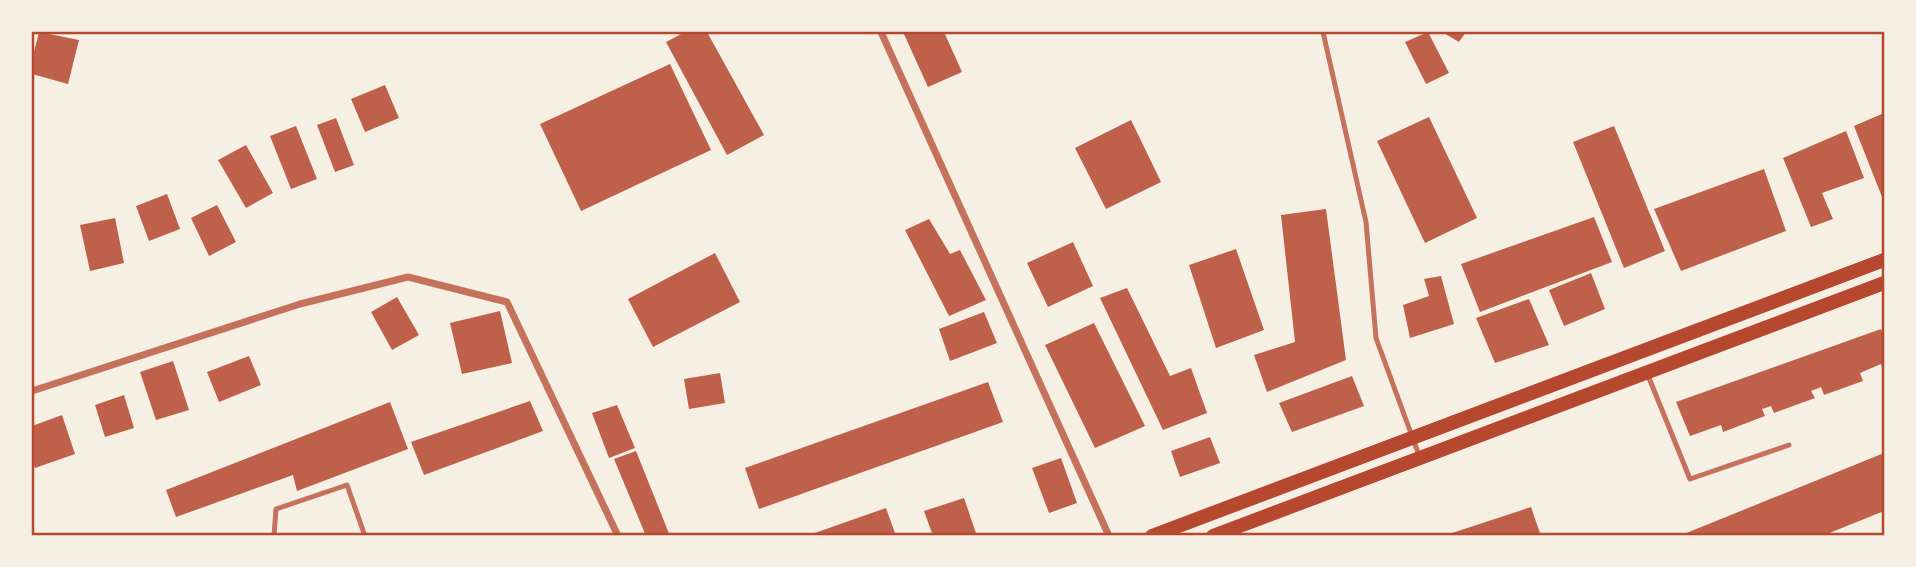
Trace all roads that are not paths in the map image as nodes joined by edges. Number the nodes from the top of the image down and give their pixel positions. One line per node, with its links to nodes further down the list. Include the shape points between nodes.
1 (881, 32): 13 (street)
2 (1323, 32): 7 (lane, via 1366,222 1376,338)
3 (1885, 260): 7 (main road)
4 (1885, 283): 5 (main road)
5 (1647, 373): 8 (lane, via 1690,479); 9 (main road)
6 (32, 391): 12 (street, via 300,304 408,276 508,302)
7 (1414, 437): 9 (lane); 14 (main road)
8 (1788, 445)
9 (1420, 458): 15 (main road)
10 (274, 536): 11 (lane, via 276,509 347,485)
11 (365, 536)
12 (618, 536)
13 (1109, 536)
14 (1152, 536)
15 (1213, 536)

